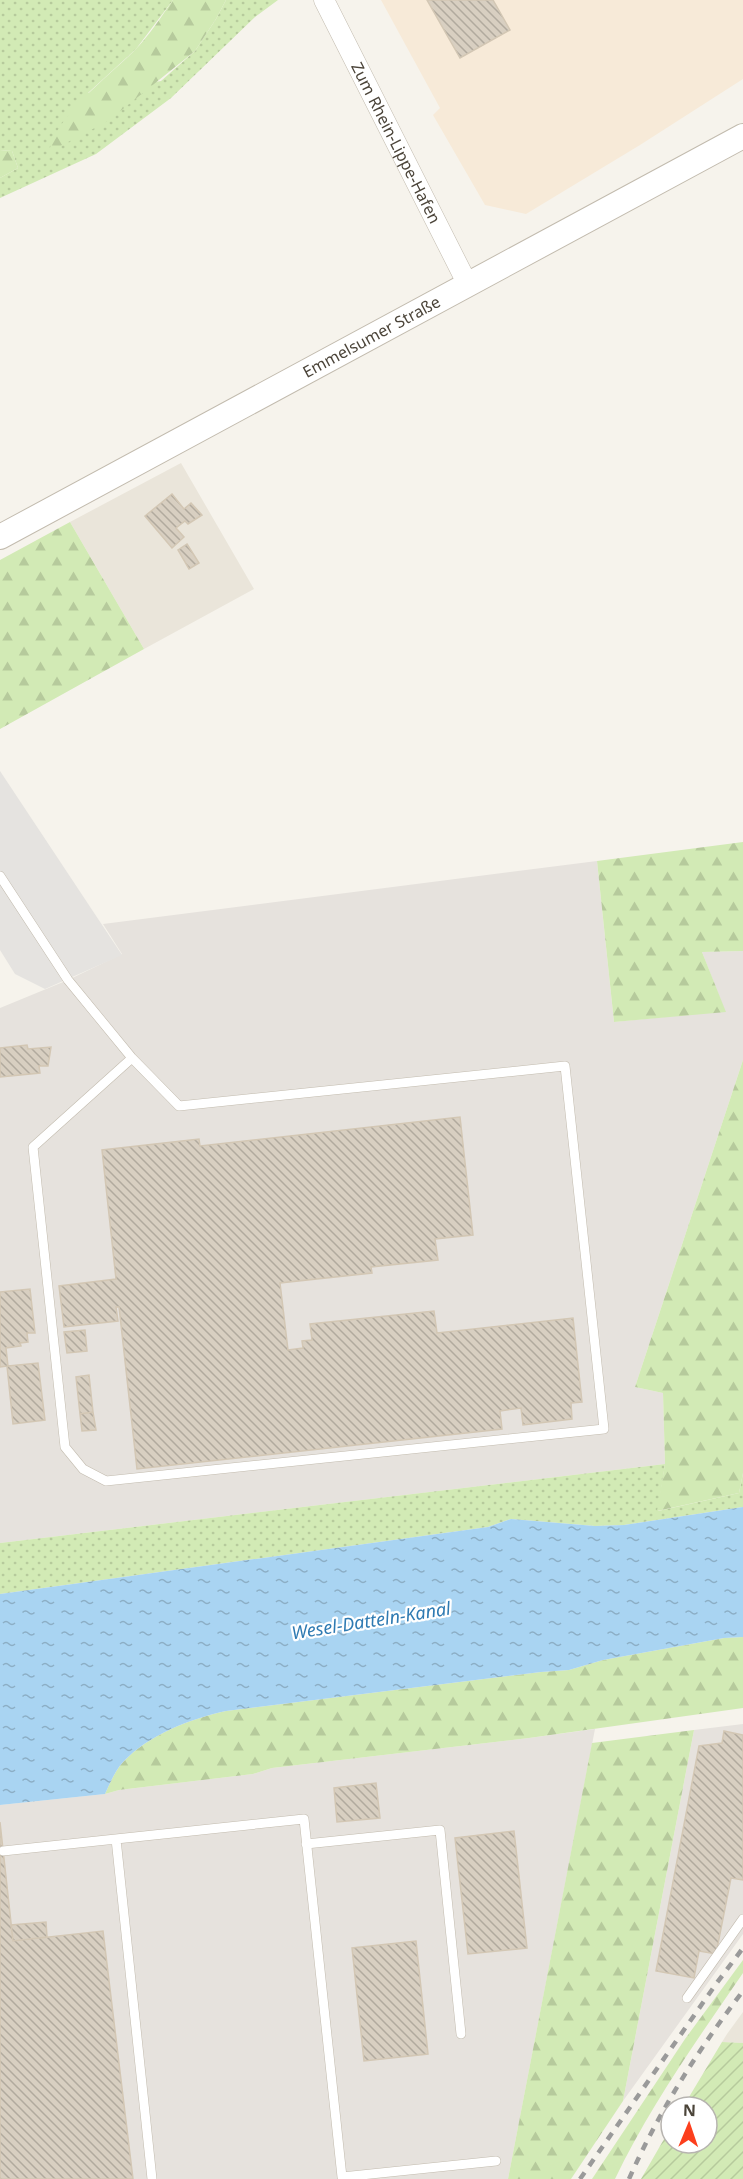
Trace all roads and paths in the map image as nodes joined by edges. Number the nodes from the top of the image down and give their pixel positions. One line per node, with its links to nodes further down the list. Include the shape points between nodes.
1 (324, 0): 3 (street, Zum Rhein-Lippe-Hafen)
2 (743, 136): 3 (street, Emmelsumer Straße)
3 (468, 285): 4 (street, Emmelsumer Straße)
4 (0, 537)
5 (0, 876): 6 (lane, via 68,980)
6 (132, 1058): 6 (lane, via 179,1106 565,1066 603,1429 106,1481 83,1469 65,1448 33,1147)
7 (116, 1839): 8 (lane, via 304,1819); 9 (lane); 14 (lane)
8 (306, 1844): 12 (lane, via 440,1830); 13 (lane, via 342,2177)
9 (3, 1851)
10 (743, 1919): 11 (lane)
11 (687, 1998)
12 (461, 2034)
13 (496, 2161)
14 (152, 2179)

